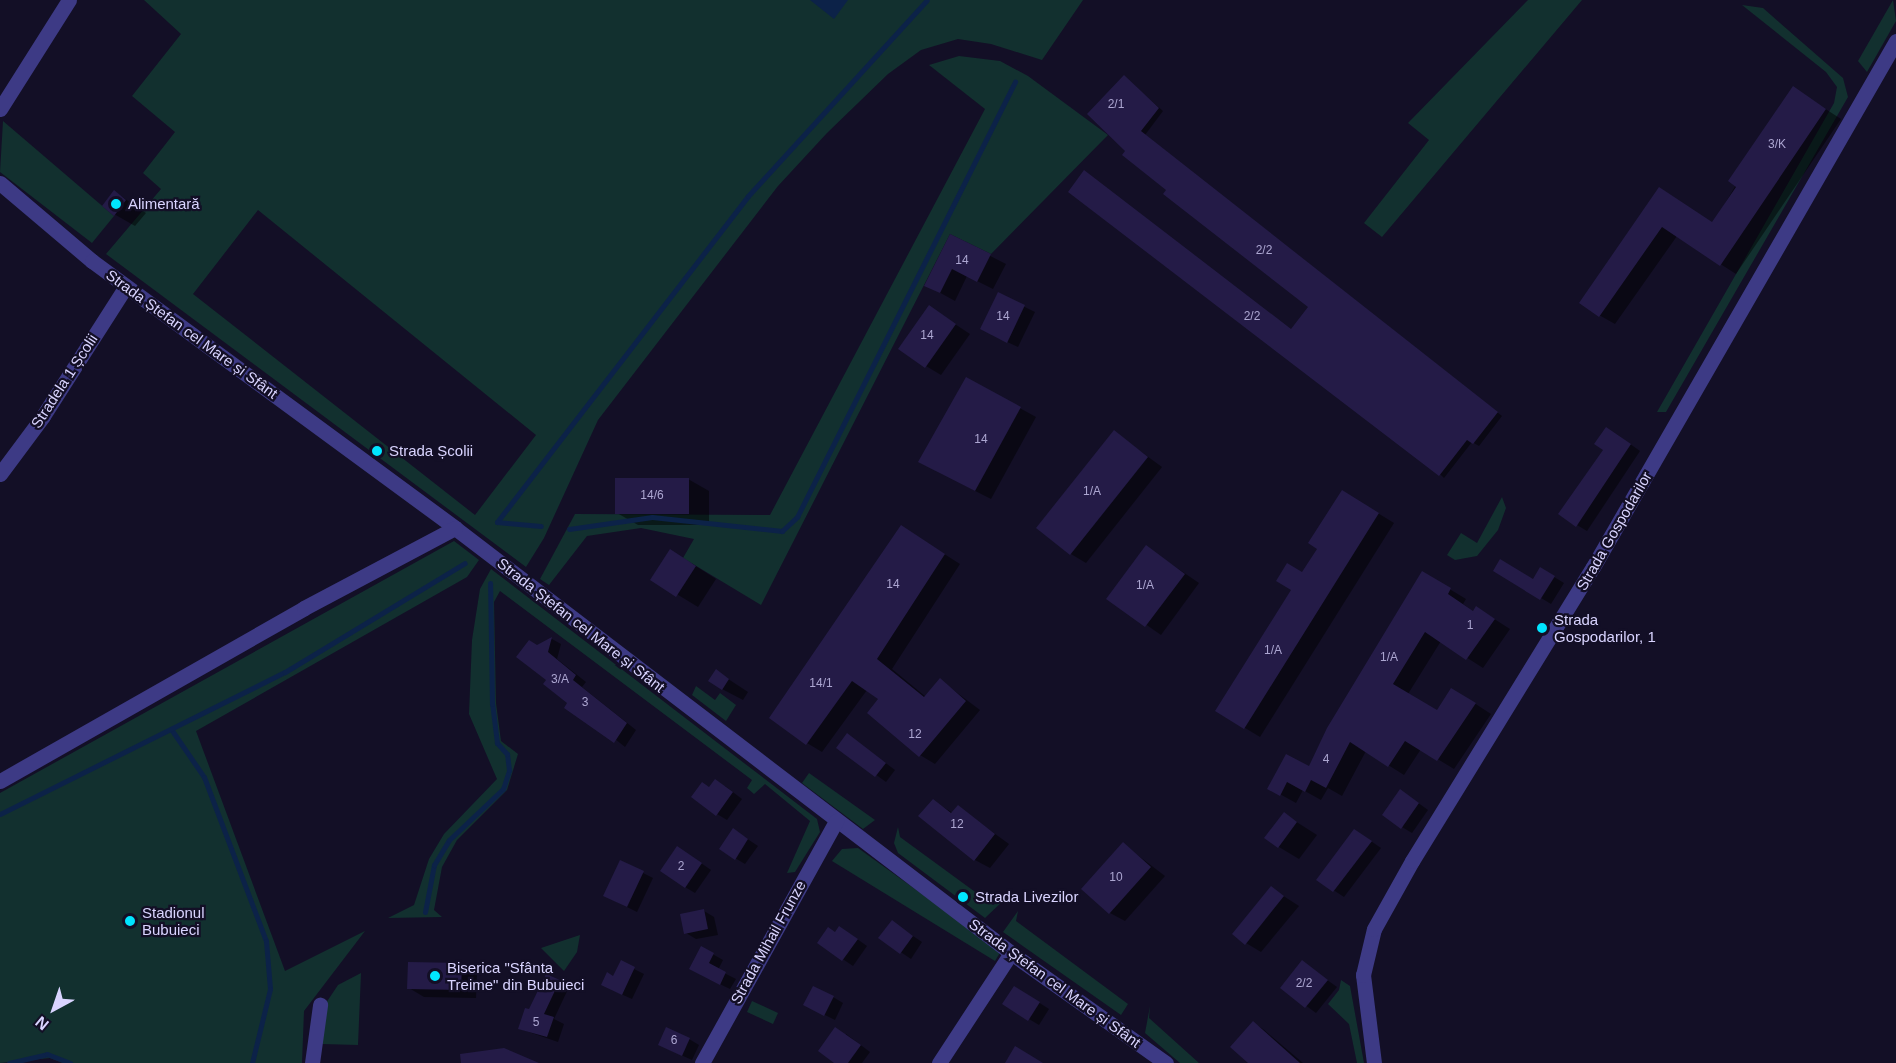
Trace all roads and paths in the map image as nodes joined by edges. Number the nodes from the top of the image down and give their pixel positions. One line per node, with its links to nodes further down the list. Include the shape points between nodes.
1 (69, 0): 3 (street)
2 (1896, 41): 16 (street, Strada Gospodarilor, via 1593,567 1374,929 1363,975)
3 (0, 109)
4 (0, 183): 5 (street, Strada Ștefan cel Mare și Sfânt)
5 (126, 286): 6 (street, Stradela 1 Școlii, via 43,416); 7 (street, Strada Ștefan cel Mare și Sfânt)
6 (0, 474)
7 (455, 528): 8 (street, via 304,608); 9 (street, Strada Ștefan cel Mare și Sfânt)
8 (0, 781)
9 (836, 821): 10 (street, Strada Ștefan cel Mare și Sfânt); 13 (street, Strada Mihail Frunze)
10 (1011, 953): 14 (street); 15 (street, Strada Ștefan cel Mare și Sfânt)
11 (320, 1005): 12 (street)
12 (312, 1063)
13 (702, 1063)
14 (939, 1063)
15 (1166, 1063)
16 (1374, 1063)

